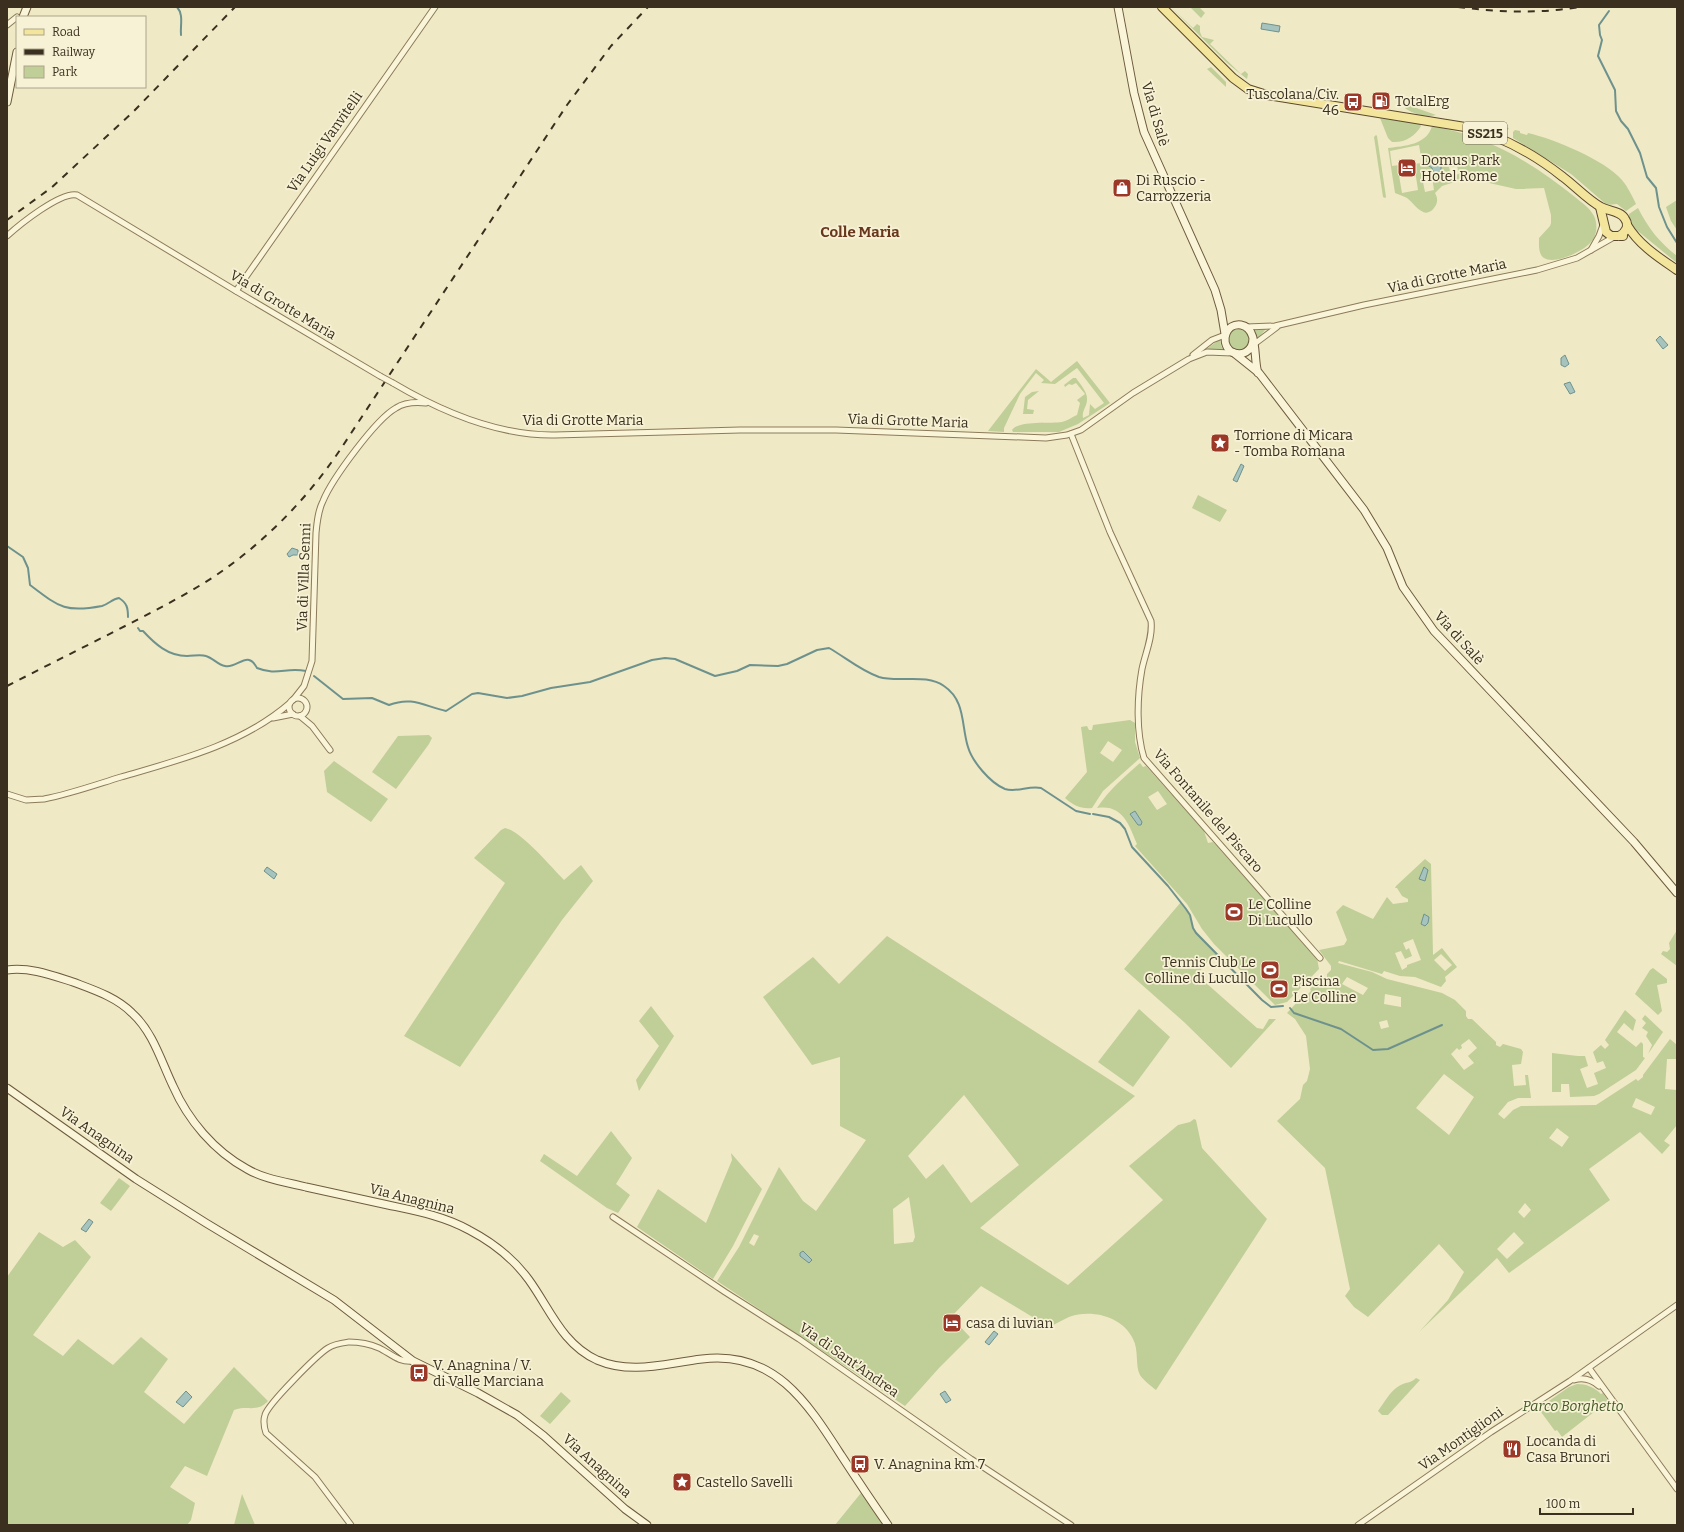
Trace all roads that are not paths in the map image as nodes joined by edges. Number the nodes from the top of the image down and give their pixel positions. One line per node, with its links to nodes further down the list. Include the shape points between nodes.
1 (435, 7): 17 (street, Via Luigi Vanvitelli)
2 (1118, 7): 20 (main road, Via di Salè, via 1144,132 1214,288)
3 (1162, 7): 8 (main road, SS215, via 1217,64 1251,91 1481,131 1530,154 1564,177)
4 (16, 18): 5 (street)
5 (7, 25)
6 (16, 57): 7 (main road)
7 (7, 102)
8 (1600, 207): 9 (main road); 10 (main road)
9 (1616, 213): 10 (main road, via 1607,216); 11 (main road, via 1624,217)
10 (1603, 224): 13 (main road, via 1607,234); 15 (street)
11 (1627, 226): 13 (main road, via 1623,234); 14 (main road)
12 (7, 236): 17 (street, Via di Grotte Maria, via 40,210 75,194)
13 (1617, 236): 14 (main road); 15 (street, Via di Grotte Maria)
14 (1634, 237): 16 (main road)
15 (1590, 250): 19 (street, Via di Grotte Maria, via 1578,258 1537,270 1364,305)
16 (1677, 270)
17 (236, 291): 25 (street, Via di Grotte Maria, bridge)
18 (1245, 326): 19 (street, Via di Grotte Maria); 20 (main road, via 1231,327); 21 (main road, via 1252,333)
19 (1279, 326): 21 (street, Via di Grotte Maria)
20 (1225, 333): 22 (main road, via 1227,348); 23 (street, Via di Grotte Maria)
21 (1253, 343): 22 (main road, via 1243,354); 24 (main road, Via di Salè)
22 (1233, 353): 23 (street, Via di Grotte Maria, via 1207,352); 24 (main road, Via di Salè)
23 (1189, 359): 26 (street, Via di Grotte Maria)
24 (1259, 373): 37 (main road, Via di Salè, via 1364,510 1384,543 1404,590 1434,631 1634,842)
25 (429, 404): 26 (street, Via di Grotte Maria, via 499,429 533,435 740,430 836,430 1038,438); 27 (street, Via di Villa Senni, via 403,405 386,415 344,466 322,501 316,540 313,658)
26 (1071, 434): 38 (street, Via Fontanile del Piscaro, via 1110,532 1151,621 1142,674 1139,718 1144,758)
27 (304, 686): 28 (street, Via di Villa Senni); 29 (street, Via di Villa Senni)
28 (292, 701): 29 (street); 31 (street, via 290,710); 33 (street, Via di Villa Senni)
29 (305, 701): 30 (street, Via di Villa Senni)
30 (306, 712): 32 (street); 34 (street, Via di Villa Senni)
31 (293, 714): 32 (street, Via di Villa Senni); 33 (street, Via di Villa Senni)
32 (300, 716): 34 (street)
33 (272, 718): 36 (street, Via di Villa Senni, via 245,734 184,758 61,795 33,800)
34 (310, 724): 35 (street)
35 (330, 750)
36 (7, 794)
37 (1677, 894)
38 (1320, 958)
39 (7, 970): 50 (main road, Via Anagnina, via 30,970 56,977 106,996 129,1009 150,1035 189,1116 217,1147 247,1169 285,1182 439,1217 464,1227 493,1245 512,1260 527,1277 563,1334 592,1358 612,1365 636,1368 728,1358 752,1364 776,1377 799,1395 815,1414)
40 (7, 1088): 43 (main road, Via Anagnina, via 130,1175 334,1300)
41 (613, 1216): 51 (street, Via di Sant'Andrea)
42 (1677, 1305): 44 (street, Via Montiglioni)
43 (413, 1361): 48 (street, via 404,1361 379,1348 364,1344 350,1342 332,1346 311,1363 272,1404 265,1415 266,1433 315,1477); 49 (main road, Via Anagnina, via 485,1396 522,1419 626,1510)
44 (1589, 1368): 45 (street, Via Montiglioni); 46 (street)
45 (1570, 1381): 46 (street, via 1581,1378 1594,1381); 52 (street, Via Montiglioni, via 1491,1432)
46 (1606, 1392): 47 (street)
47 (1677, 1488)
48 (351, 1525)
49 (647, 1525)
50 (888, 1525)
51 (1071, 1525)
52 (1358, 1525)

